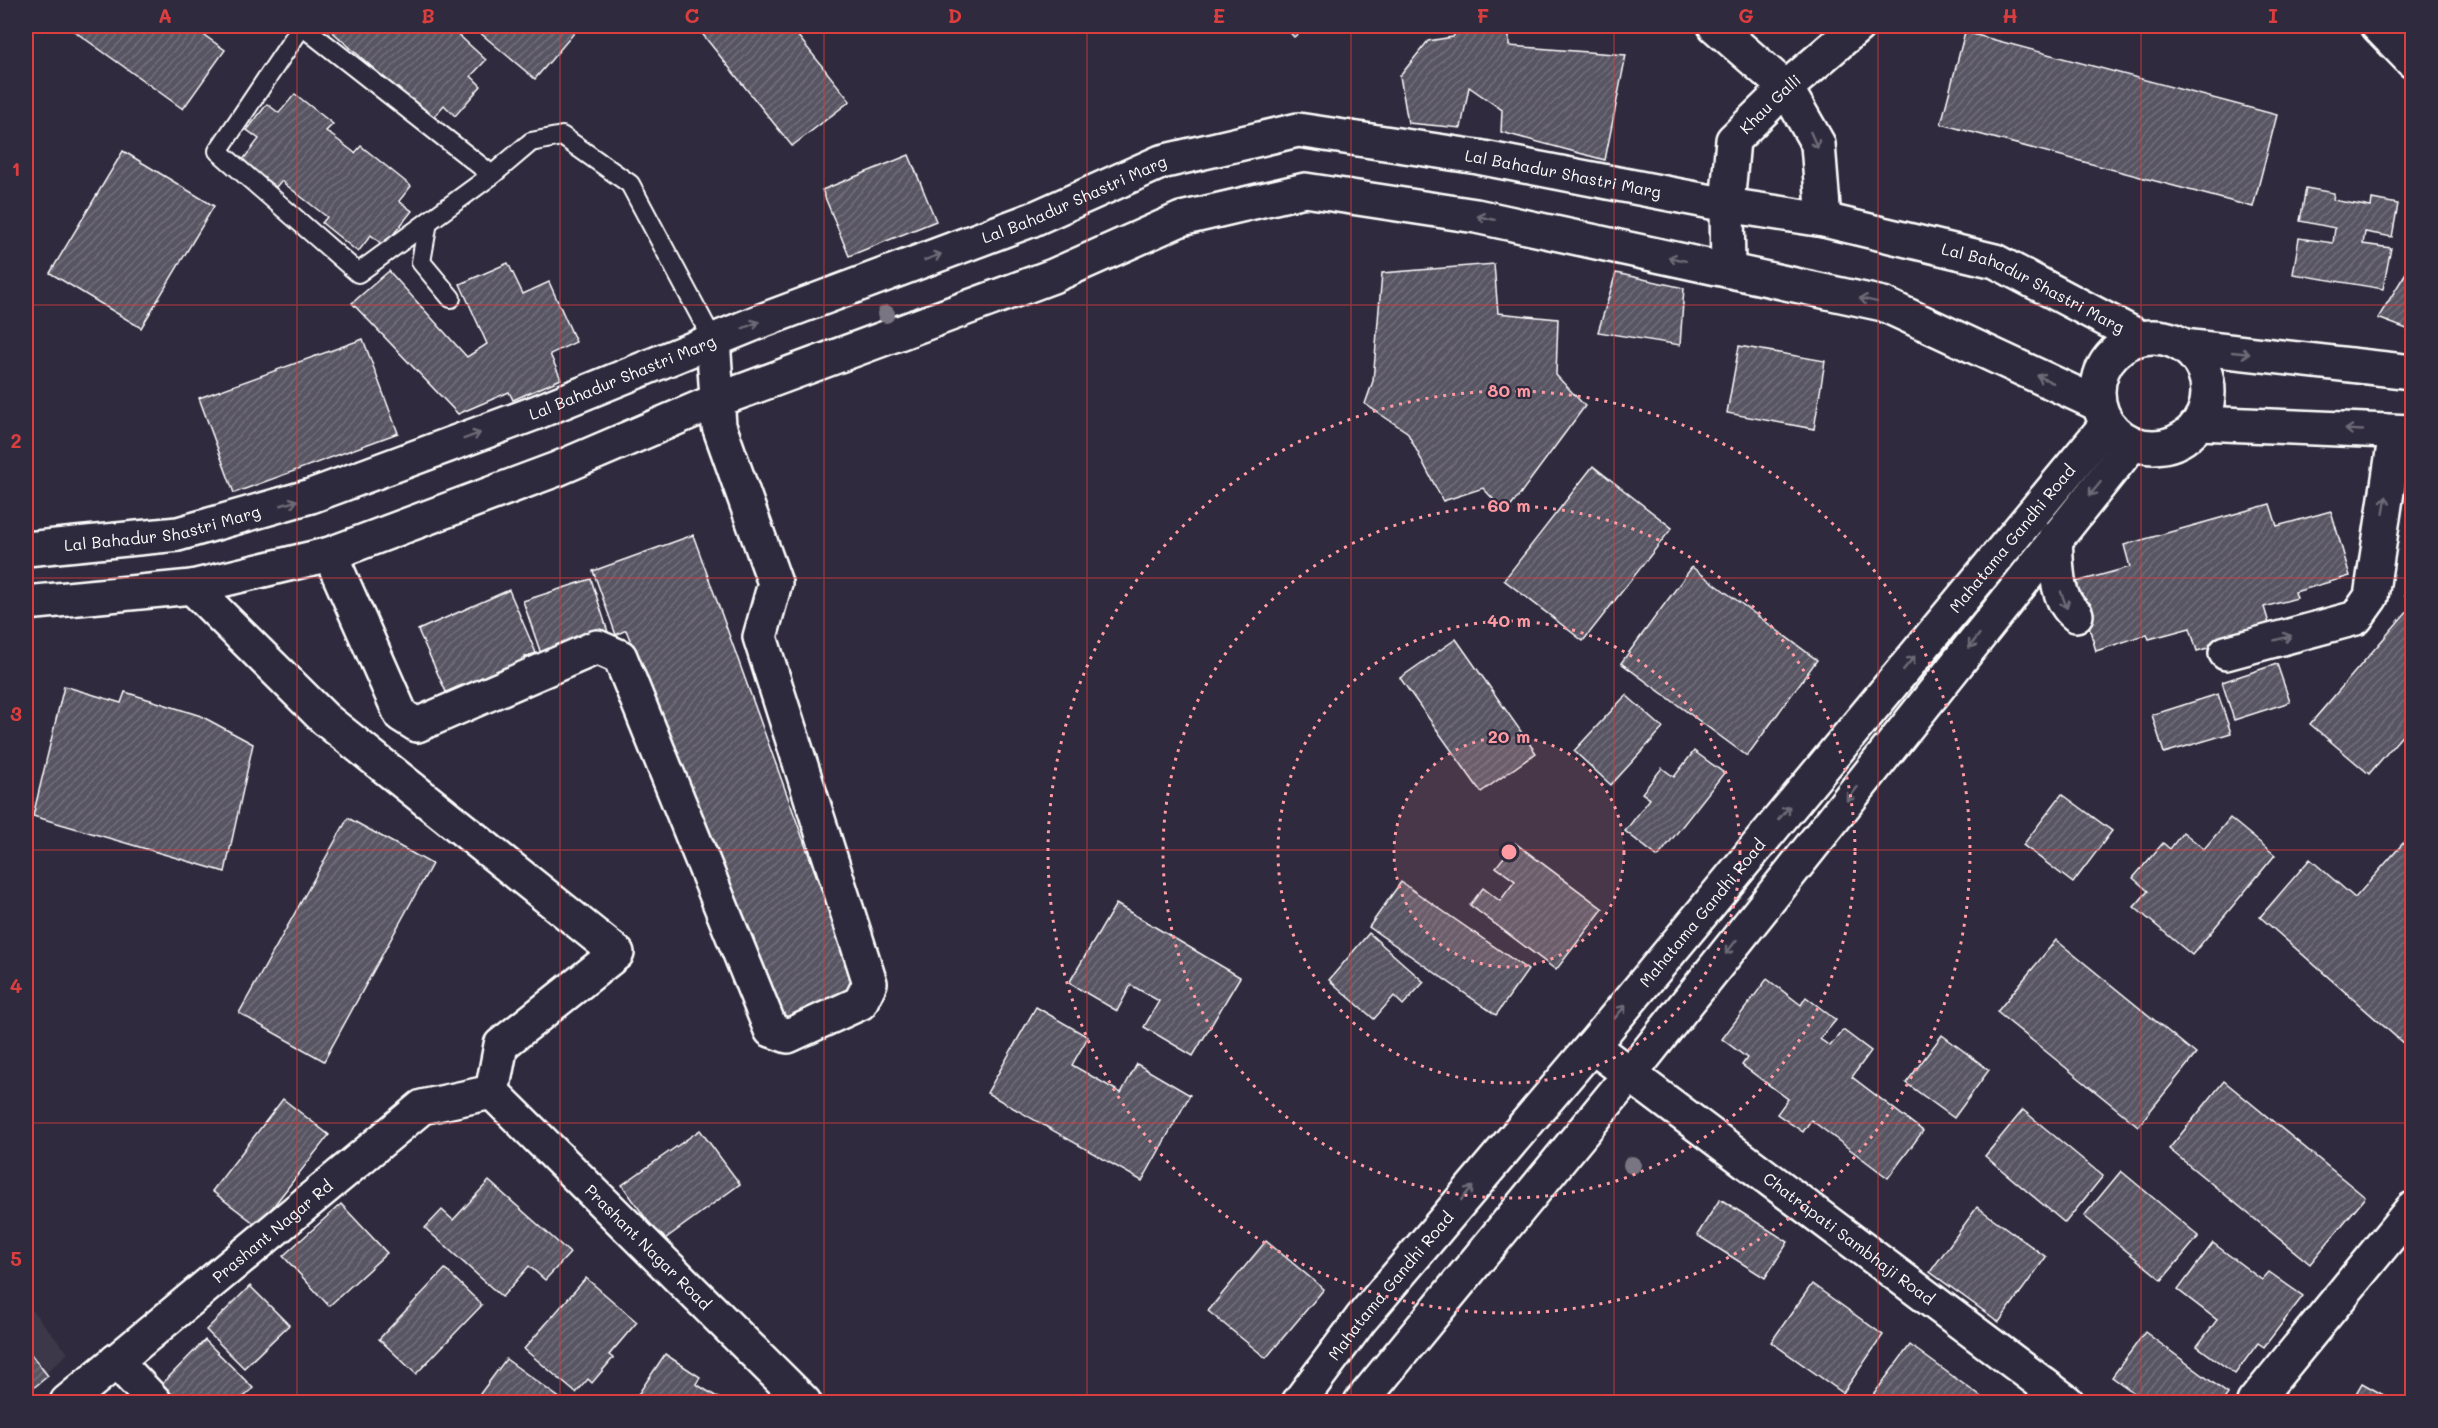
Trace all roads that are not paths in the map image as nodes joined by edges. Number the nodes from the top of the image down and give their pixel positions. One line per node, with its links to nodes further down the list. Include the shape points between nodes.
1 (1715, 26): 5 (main road)
2 (1858, 26): 5 (main road, Khau Galli)
3 (2378, 26): 4 (main road)
4 (2412, 61)
5 (1786, 88): 7 (main road, Khau Galli, via 1733,140); 8 (main road, one-way to 8, via 1818,144)
6 (492, 175): 9 (lane); 9 (lane, via 302,26 218,150 358,273); 13 (lane, via 531,142 562,136 630,184)
7 (1727, 205): 8 (main road, Lal Bahadur Shastri Marg); 10 (main road, Khau Galli); 13 (main road, Lal Bahadur Shastri Marg, one-way to 7, via 1031,220 1161,162 1298,130 1478,157)
8 (1824, 220): 12 (main road, Lal Bahadur Shastri Marg, via 1995,261)
9 (428, 222): 11 (lane, via 421,262)
10 (1728, 270): 16 (main road, one-way to 16, via 1476,216 1305,190 1181,219 1053,276); 18 (main road, one-way to 10, via 1882,304)
11 (451, 298)
12 (2141, 338): 14 (main road, via 2156,337); 18 (main road, via 2125,345 2107,363 2097,387)
13 (713, 340): 16 (main road); 21 (main road, Lal Bahadur Shastri Marg, one-way to 13, via 178,534 311,496 535,413)
14 (2183, 346): 15 (main road, one-way to 15); 17 (main road, via 2196,358 2208,389 2207,407)
15 (2412, 372)
16 (718, 400): 22 (main road, via 557,469); 22 (main road, via 719,426 775,583 760,637 870,984 860,1003 788,1036 771,1030 620,657 597,647 417,725 402,715)
17 (2199, 423): 18 (main road, via 2187,436 2170,445 2151,448); 19 (main road, one-way to 17)
18 (2113, 424): 20 (main road, Mahatama Gandhi Road, one-way to 20); 27 (main road, Mahatama Gandhi Road, one-way to 18)
19 (2404, 432): 26 (main road, one-way to 19, via 2356,618 2371,597)
20 (2055, 538): 25 (main road, one-way to 25, via 2058,580 2065,607); 28 (main road, Mahatama Gandhi Road, one-way to 28)
21 (26, 549)
22 (330, 554): 23 (main road)
23 (192, 587): 24 (main road); 29 (main road, via 326,719 616,952 501,1045)
24 (26, 603)
25 (2076, 615)
26 (2226, 653)
27 (1592, 1046): 28 (main road, Chatrapati Sambhaji Road); 35 (main road, Mahatama Gandhi Road, one-way to 27, via 1361,1319)
28 (1631, 1073): 36 (main road, Mahatama Gandhi Road); 37 (main road, Chatrapati Sambhaji Road)
29 (492, 1092): 31 (main road, Prashant Nagar Rd, via 422,1107); 34 (main road, Prashant Nagar Road)
30 (2412, 1209): 38 (main road)
31 (116, 1361): 32 (main road, Prashant Nagar Rd); 33 (main road)
32 (67, 1402)
33 (154, 1402)
34 (804, 1402)
35 (1299, 1402)
36 (1361, 1402)
37 (2067, 1402)
38 (2253, 1402)

